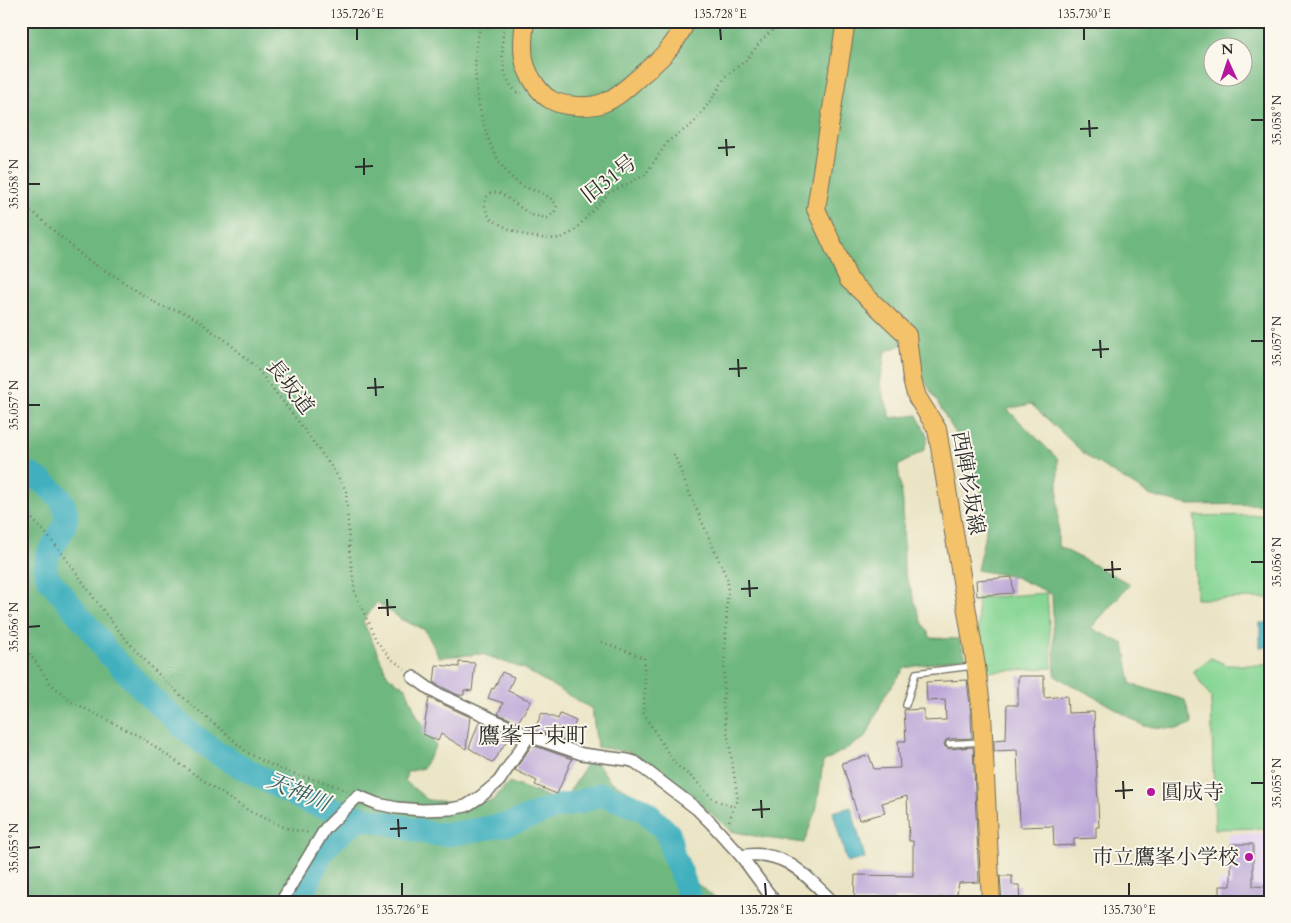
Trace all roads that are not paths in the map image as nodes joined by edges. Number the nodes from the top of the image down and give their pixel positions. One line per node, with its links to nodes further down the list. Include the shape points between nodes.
1 (525, 21): 2 (main road, via 523,48 526,66 534,82 551,100 583,107 604,102 626,89 663,56 681,34)
2 (686, 21)
3 (846, 21): 4 (main road, 西陣杉坂線, via 816,209 849,280 907,335 917,397 938,429)
4 (976, 666): 6 (lane, via 916,674); 8 (main road, 西陣杉坂線)
5 (413, 677): 7 (street, via 434,692)
6 (906, 705)
7 (528, 736): 10 (street, via 582,754 635,762 697,809); 11 (street, via 498,781 466,806 422,810 397,808 358,796 323,832)
8 (983, 742): 9 (lane); 14 (main road, 西陣杉坂線)
9 (949, 744)
10 (741, 856): 12 (street); 13 (street, via 764,855 783,860 800,870)
11 (281, 902)
12 (775, 902)
13 (833, 902)
14 (991, 902)

